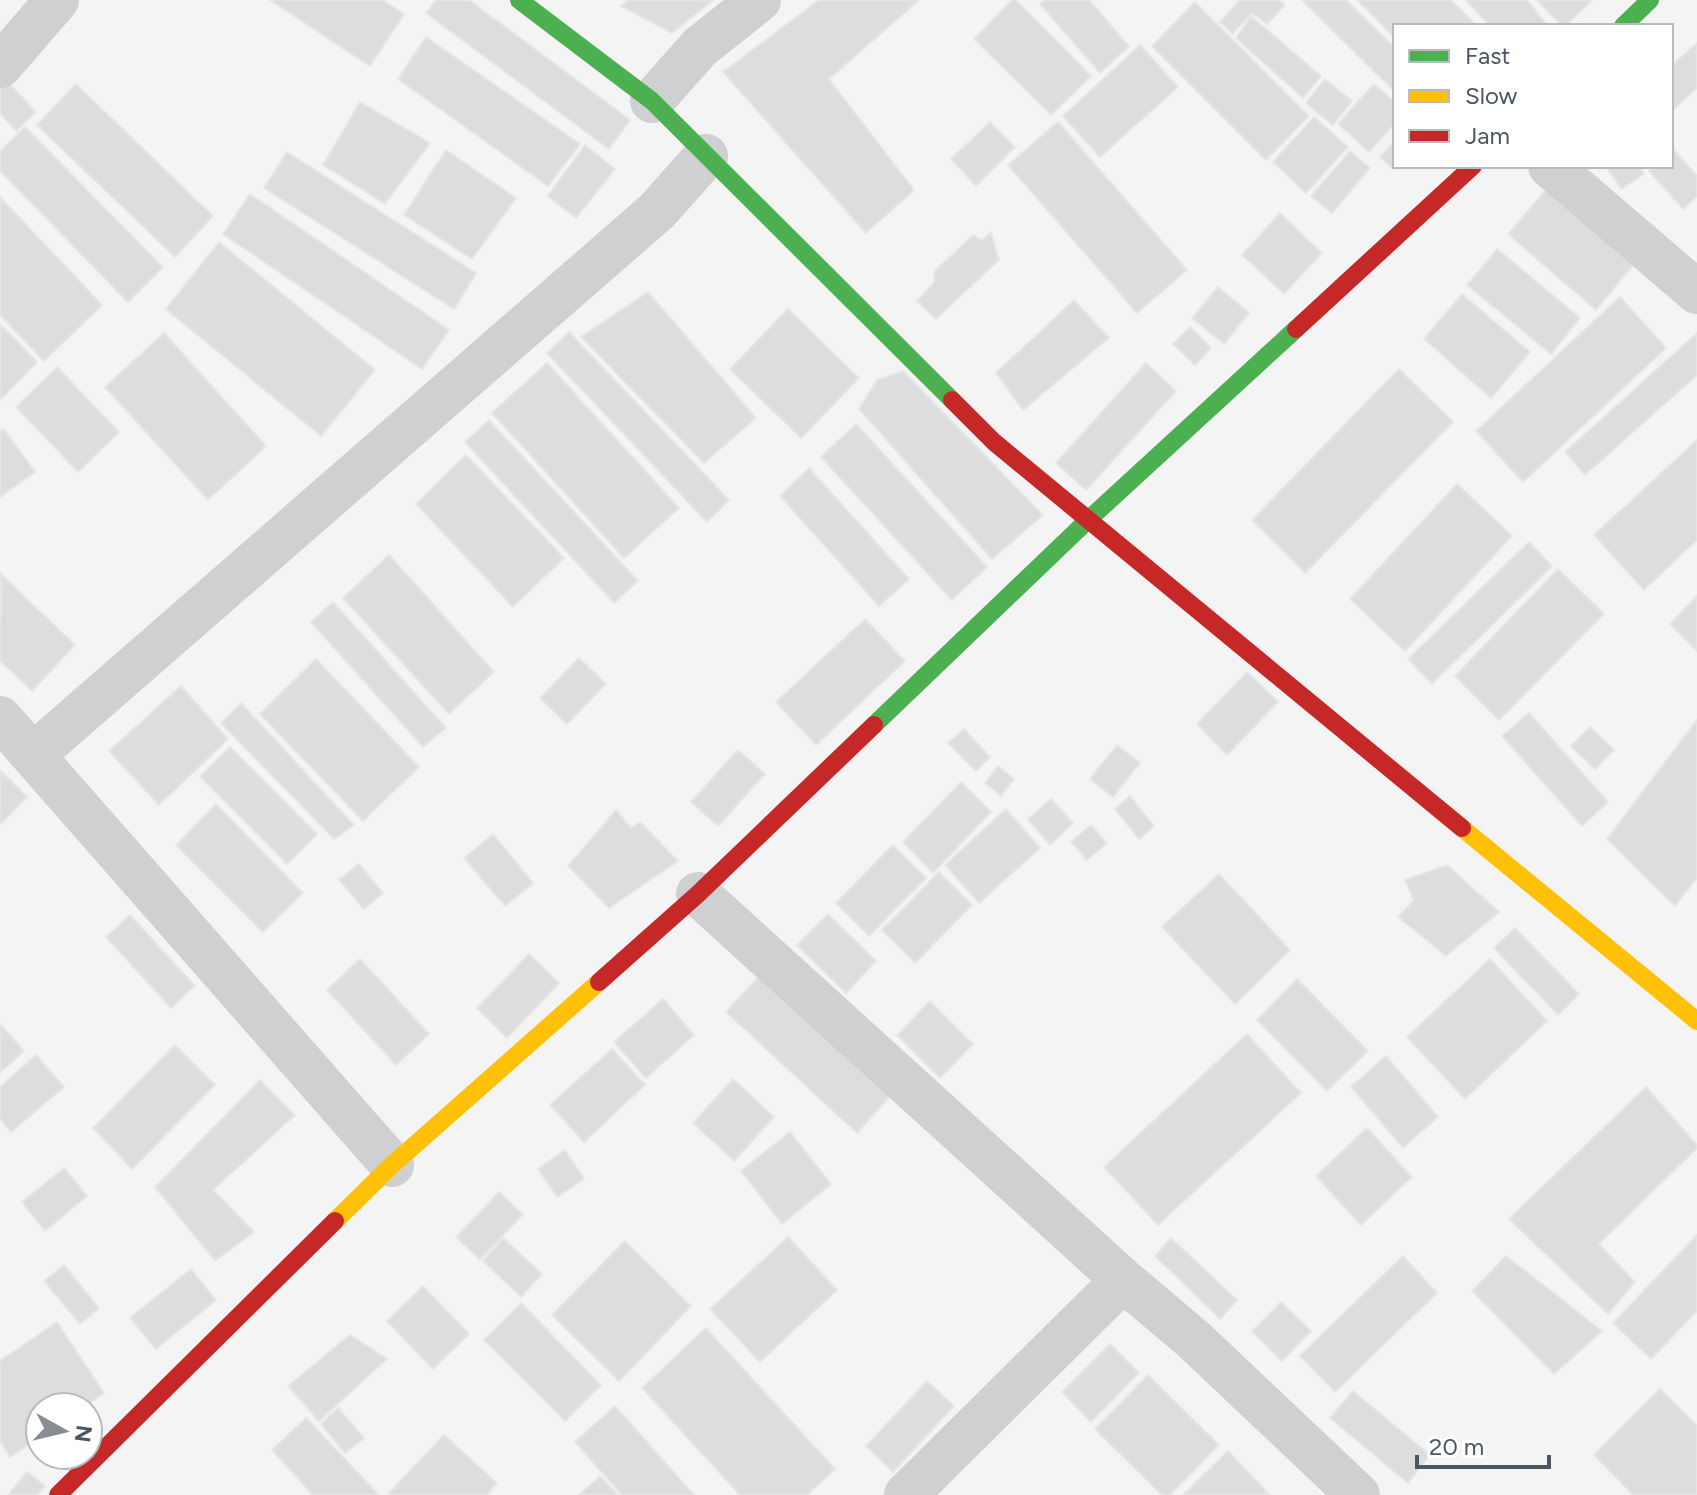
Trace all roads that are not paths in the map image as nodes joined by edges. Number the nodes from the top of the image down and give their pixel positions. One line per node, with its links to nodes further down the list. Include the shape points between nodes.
1 (57, 0): 6 (street)
2 (519, 0): 7 (street)
3 (759, 0): 7 (street, via 700,47)
4 (1650, 0): 5 (street)
5 (1625, 24)
6 (0, 66)
7 (652, 101): 8 (street)
8 (706, 156): 12 (street, via 994,442); 14 (street, via 657,211)
9 (1471, 168): 12 (street)
10 (1552, 168): 11 (street)
11 (1697, 292)
12 (1088, 520): 15 (street); 16 (street)
13 (0, 718): 14 (street)
14 (33, 755): 17 (street)
15 (698, 894): 17 (street); 18 (street)
16 (1697, 1021)
17 (392, 1165): 19 (street)
18 (1123, 1280): 20 (street); 21 (street)
19 (58, 1495)
20 (906, 1495)
21 (1358, 1495)

